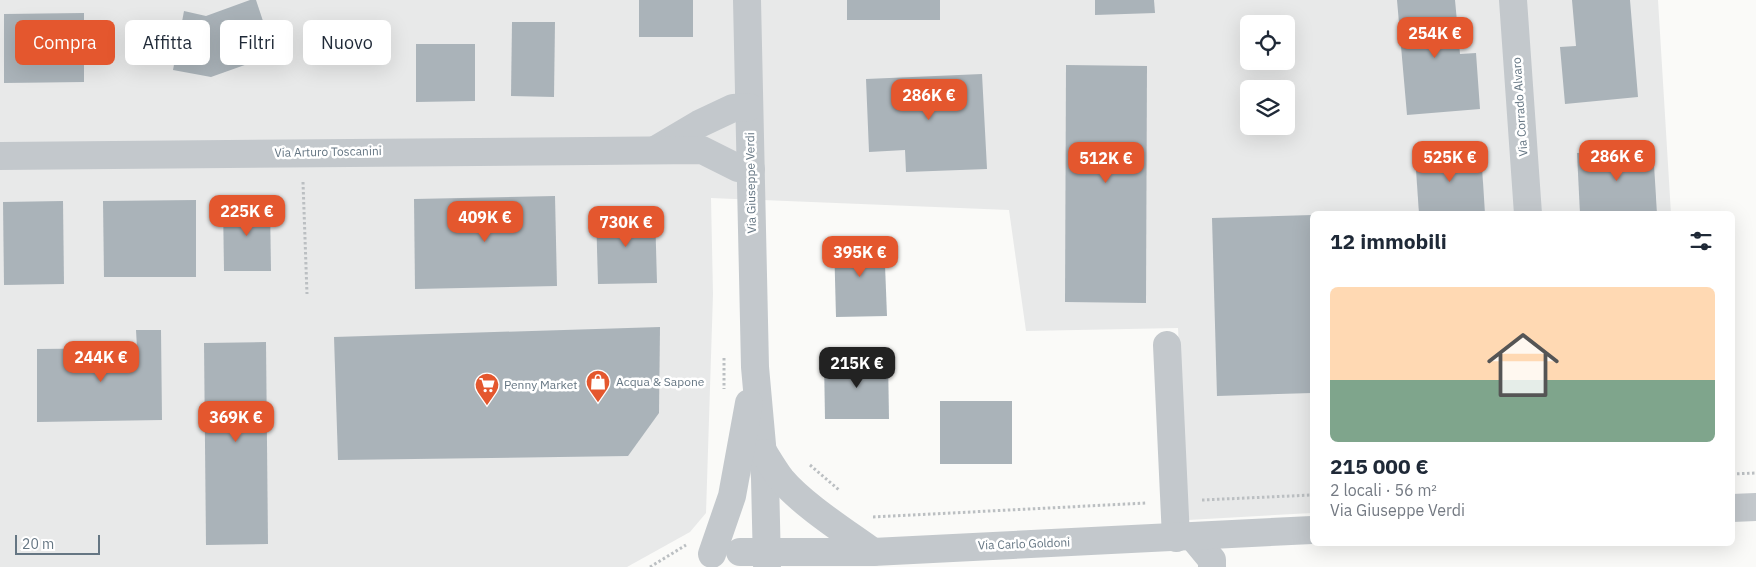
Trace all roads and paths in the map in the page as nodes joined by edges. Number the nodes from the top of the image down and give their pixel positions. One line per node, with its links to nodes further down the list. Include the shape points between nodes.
1 (747, 0): 3 (street, Via Giuseppe Verdi)
2 (1513, 0): 8 (street, Via Corrado Alvaro)
3 (749, 107): 4 (street, via 733,108 698,124); 6 (street, Via Giuseppe Verdi)
4 (655, 150): 5 (street, Via Arturo Toscanini); 6 (street, Via Arturo Toscanini, via 702,150 738,168)
5 (0, 156)
6 (751, 169): 12 (street, Via Giuseppe Verdi)
7 (302, 177): 9 (path)
8 (1528, 211)
9 (307, 294)
10 (1167, 344): 20 (street)
11 (724, 352): 13 (path)
12 (755, 367): 14 (street, Via Giuseppe Verdi); 27 (street, Via Giuseppe Verdi, via 732,496)
13 (724, 392)
14 (764, 452): 26 (street, via 780,478 836,526); 28 (street, Via Giuseppe Verdi)
15 (808, 464): 18 (path)
16 (1756, 472): 17 (path)
17 (1735, 474)
18 (843, 494)
19 (1310, 495): 20 (path)
20 (1174, 502): 23 (path); 25 (street)
21 (1756, 507): 22 (street)
22 (1735, 508)
23 (872, 518)
24 (1310, 530): 25 (street, Via Carlo Goldoni)
25 (1185, 537): 26 (street, Via Carlo Goldoni); 31 (street, via 1212,560)
26 (873, 552): 28 (street, Via Carlo Goldoni); 30 (street, Via Carlo Goldoni)
27 (699, 554): 28 (street, Via Carlo Goldoni, via 726,551); 29 (path)
28 (761, 559)
29 (650, 567)
30 (828, 567)
31 (1212, 567)

